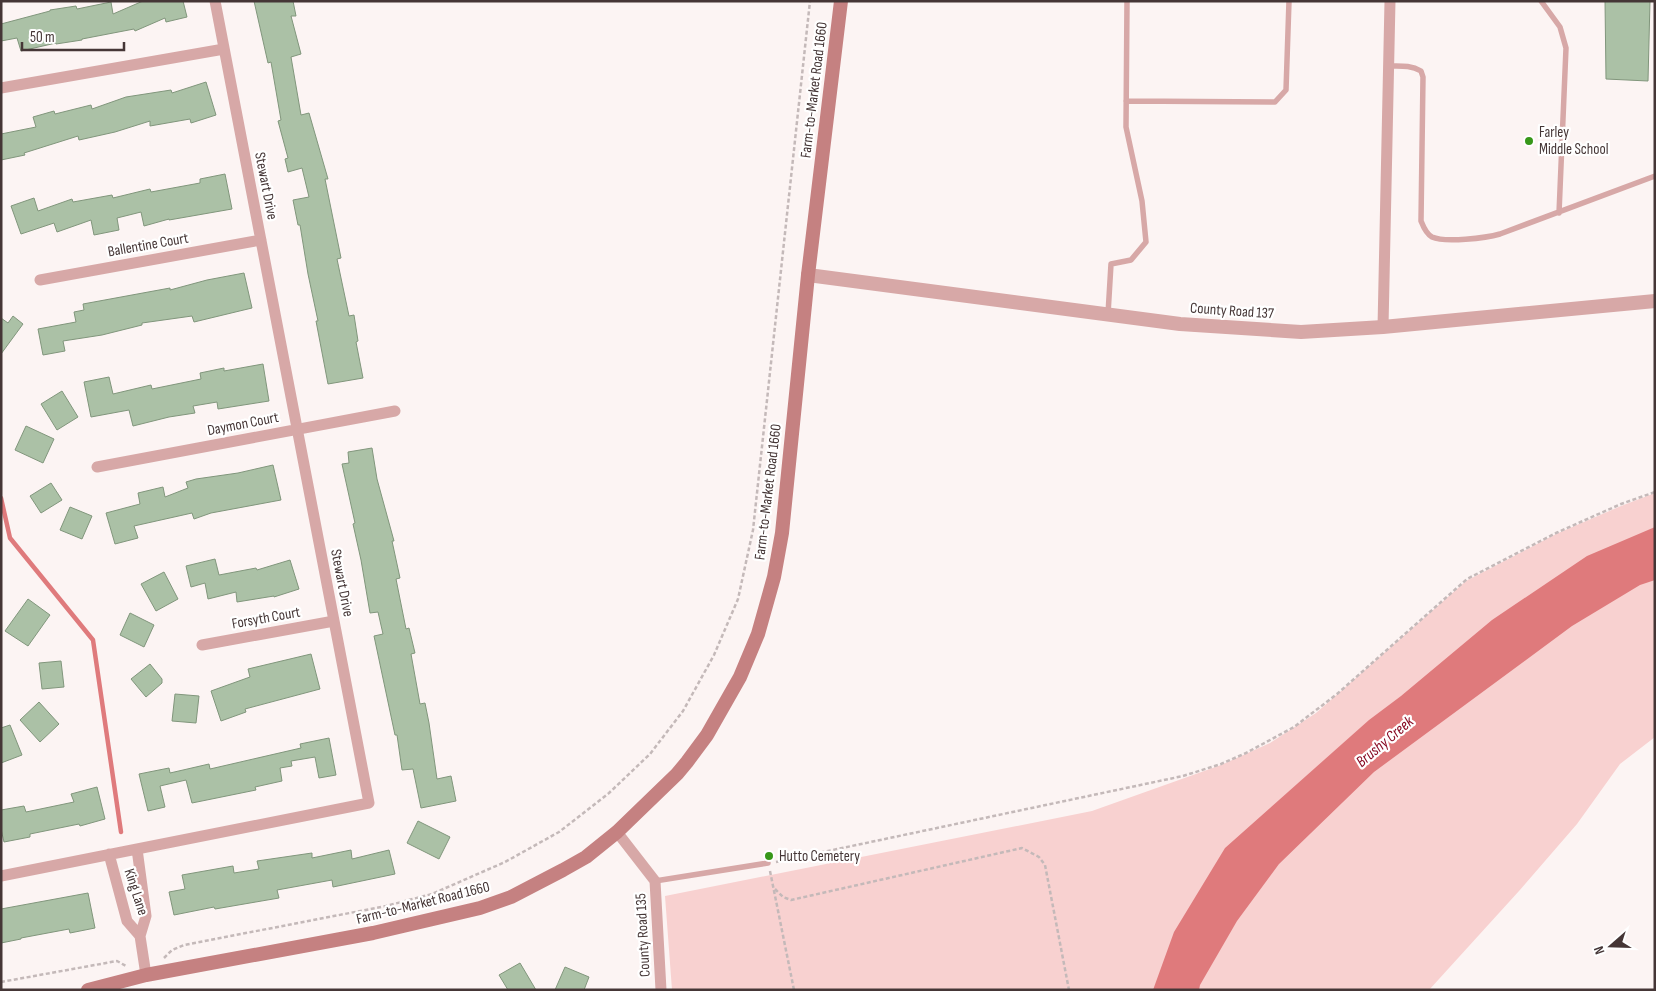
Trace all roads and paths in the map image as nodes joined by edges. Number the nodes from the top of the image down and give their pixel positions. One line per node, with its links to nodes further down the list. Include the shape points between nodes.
1 (215, 1): 8 (street, Stewart Drive)
2 (810, 1): 34 (path, via 753,530 738,599 714,656 683,711 650,754 609,793 559,832 505,862 432,894 184,945 172,950)
3 (841, 1): 15 (main road, Farm-to-Market Road 1660)
4 (1127, 1): 11 (lane)
5 (1288, 1): 11 (lane, via 1286,90 1275,102)
6 (1390, 1): 9 (street)
7 (1540, 1): 13 (lane, via 1560,27 1566,48)
8 (224, 49): 10 (street); 14 (street, Stewart Drive)
9 (1389, 66): 13 (lane, via 1410,66 1421,71 1423,77 1420,212 1428,234 1440,238 1480,239); 19 (street)
10 (1, 88)
11 (1126, 101): 18 (lane, via 1126,127 1142,201 1146,242 1131,260 1111,264)
12 (1655, 176): 13 (lane)
13 (1560, 213)
14 (261, 240): 16 (street, Ballentine Court); 21 (street, Stewart Drive)
15 (808, 275): 18 (street, County Road 137); 26 (main road, Farm-to-Market Road 1660, via 782,533 758,634 740,677 707,735 677,774)
16 (40, 280)
17 (1655, 301): 19 (street, County Road 137)
18 (1108, 314): 19 (street, County Road 137, via 1180,324 1301,332)
19 (1383, 327)
20 (394, 411): 21 (street, Daymon Court)
21 (297, 429): 22 (street, Daymon Court); 24 (street, Stewart Drive)
22 (97, 467)
23 (1655, 492): 29 (path, via 1556,533 1467,580 1316,712 1271,741 1221,764 1183,776)
24 (334, 621): 25 (street, Forsyth Court); 27 (street, Stewart Drive, via 370,803)
25 (202, 645)
26 (616, 832): 31 (street, County Road 135); 36 (main road, Farm-to-Market Road 1660, via 586,857 563,870 511,897 480,908 373,933)
27 (137, 849): 28 (street, Stewart Drive); 33 (street, King Lane, via 146,916)
28 (109, 854): 30 (street, Stewart Drive); 33 (street, King Lane, via 127,920)
29 (768, 863): 31 (lane); 32 (path)
30 (1, 876)
31 (655, 881): 39 (street, County Road 135)
32 (774, 888): 40 (path); 41 (path, via 791,900 1022,848 1045,865)
33 (140, 936): 36 (street, King Lane)
34 (165, 958)
35 (125, 966): 37 (path, via 117,961)
36 (146, 976): 38 (main road, Farm-to-Market Road 1660)
37 (1, 982)
38 (88, 990)
39 (661, 990)
40 (794, 990)
41 (1068, 990)

